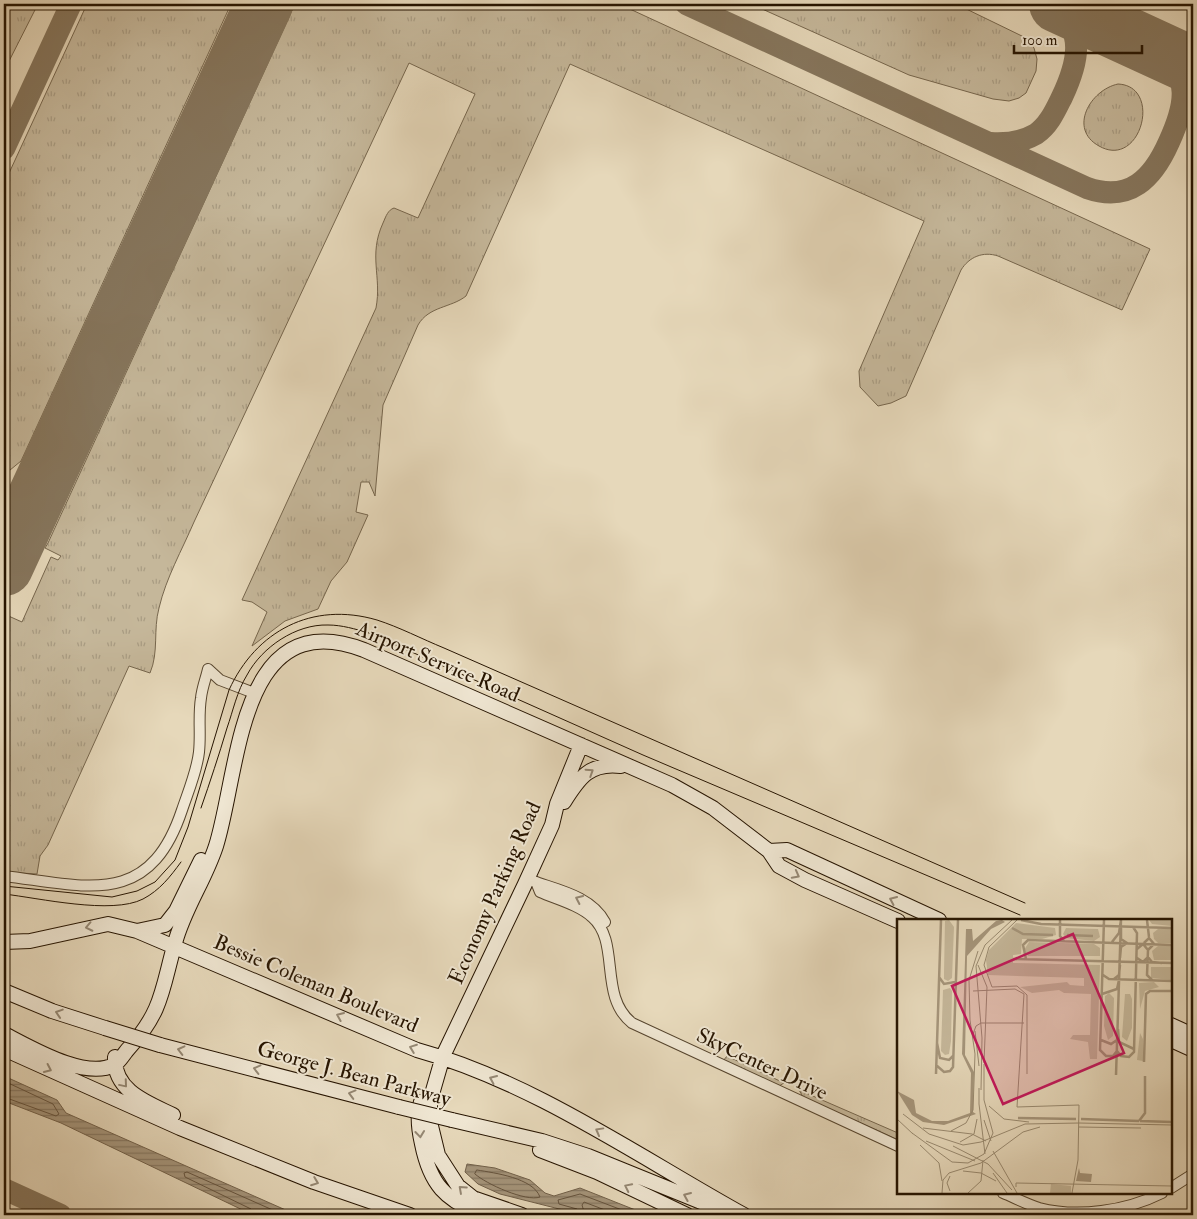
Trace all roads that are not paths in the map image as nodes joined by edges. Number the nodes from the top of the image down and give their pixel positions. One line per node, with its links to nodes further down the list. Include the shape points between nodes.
1 (254, 692): 2 (street, Airport Service Road, via 274,662 287,652 309,642 331,640 364,650); 5 (street, Airport Service Road, via 239,741); 7 (street, via 220,680 208,669 201,698 199,753 189,790 169,844 145,870 118,883 97,886)
2 (581, 745): 3 (street, Airport Service Road); 4 (street, Economy Parking Road)
3 (633, 768): 4 (street, one-way to 3, via 566,798 588,772 601,766); 6 (street, Airport Service Road, via 713,808)
4 (552, 825): 8 (street, Economy Parking Road)
5 (220, 832): 11 (street, via 165,925); 13 (street, Airport Service Road)
6 (769, 851): 9 (street, one-way to 6, via 787,850); 10 (street, Airport Service Road, one-way to 10, via 779,866)
7 (4, 876)
8 (532, 881): 21 (street, Economy Parking Road); 24 (street, SkyCenter Drive, via 584,901 602,918 608,930 618,1004 636,1026)
9 (937, 919)
10 (897, 921)
11 (137, 931): 12 (street, Bessie Coleman Boulevard, one-way to 12, via 108,924); 13 (street, Bessie Coleman Boulevard)
12 (4, 942)
13 (174, 945): 21 (street, Bessie Coleman Boulevard, one-way to 13, via 417,1050); 22 (street, Airport Service Road, via 142,1020 119,1049)
14 (4, 991): 23 (street, George J. Bean Parkway, one-way to 14, bridge, via 160,1045 52,1011)
15 (1172, 1025): 17 (street)
16 (4, 1034): 22 (street, via 66,1063 99,1068)
17 (1193, 1035)
18 (1172, 1040): 20 (street)
19 (4, 1049): 25 (street, one-way to 25, via 105,1096)
20 (1193, 1050)
21 (443, 1056): 31 (street, one-way to 31, via 429,1080 420,1106 419,1133 426,1166 441,1190 463,1207); 32 (street, one-way to 21, via 473,1198 458,1186 438,1155 430,1122 430,1101); 35 (street, Bessie Coleman Boulevard, one-way to 21, via 538,1098)
22 (115, 1065): 25 (street, one-way to 25, via 119,1079 140,1099)
23 (452, 1120): 33 (street, George J. Bean Parkway, one-way to 23, via 597,1172); 34 (street, one-way to 23, via 588,1156 542,1141)
24 (897, 1146)
25 (274, 1166): 30 (street, one-way to 30)
26 (1193, 1174): 27 (street)
27 (1172, 1187)
28 (1006, 1194): 29 (street, via 1038,1207 1082,1212 1122,1207)
29 (1159, 1194)
30 (410, 1215)
31 (483, 1215)
32 (522, 1215)
33 (687, 1215)
34 (732, 1215)
35 (744, 1215)

